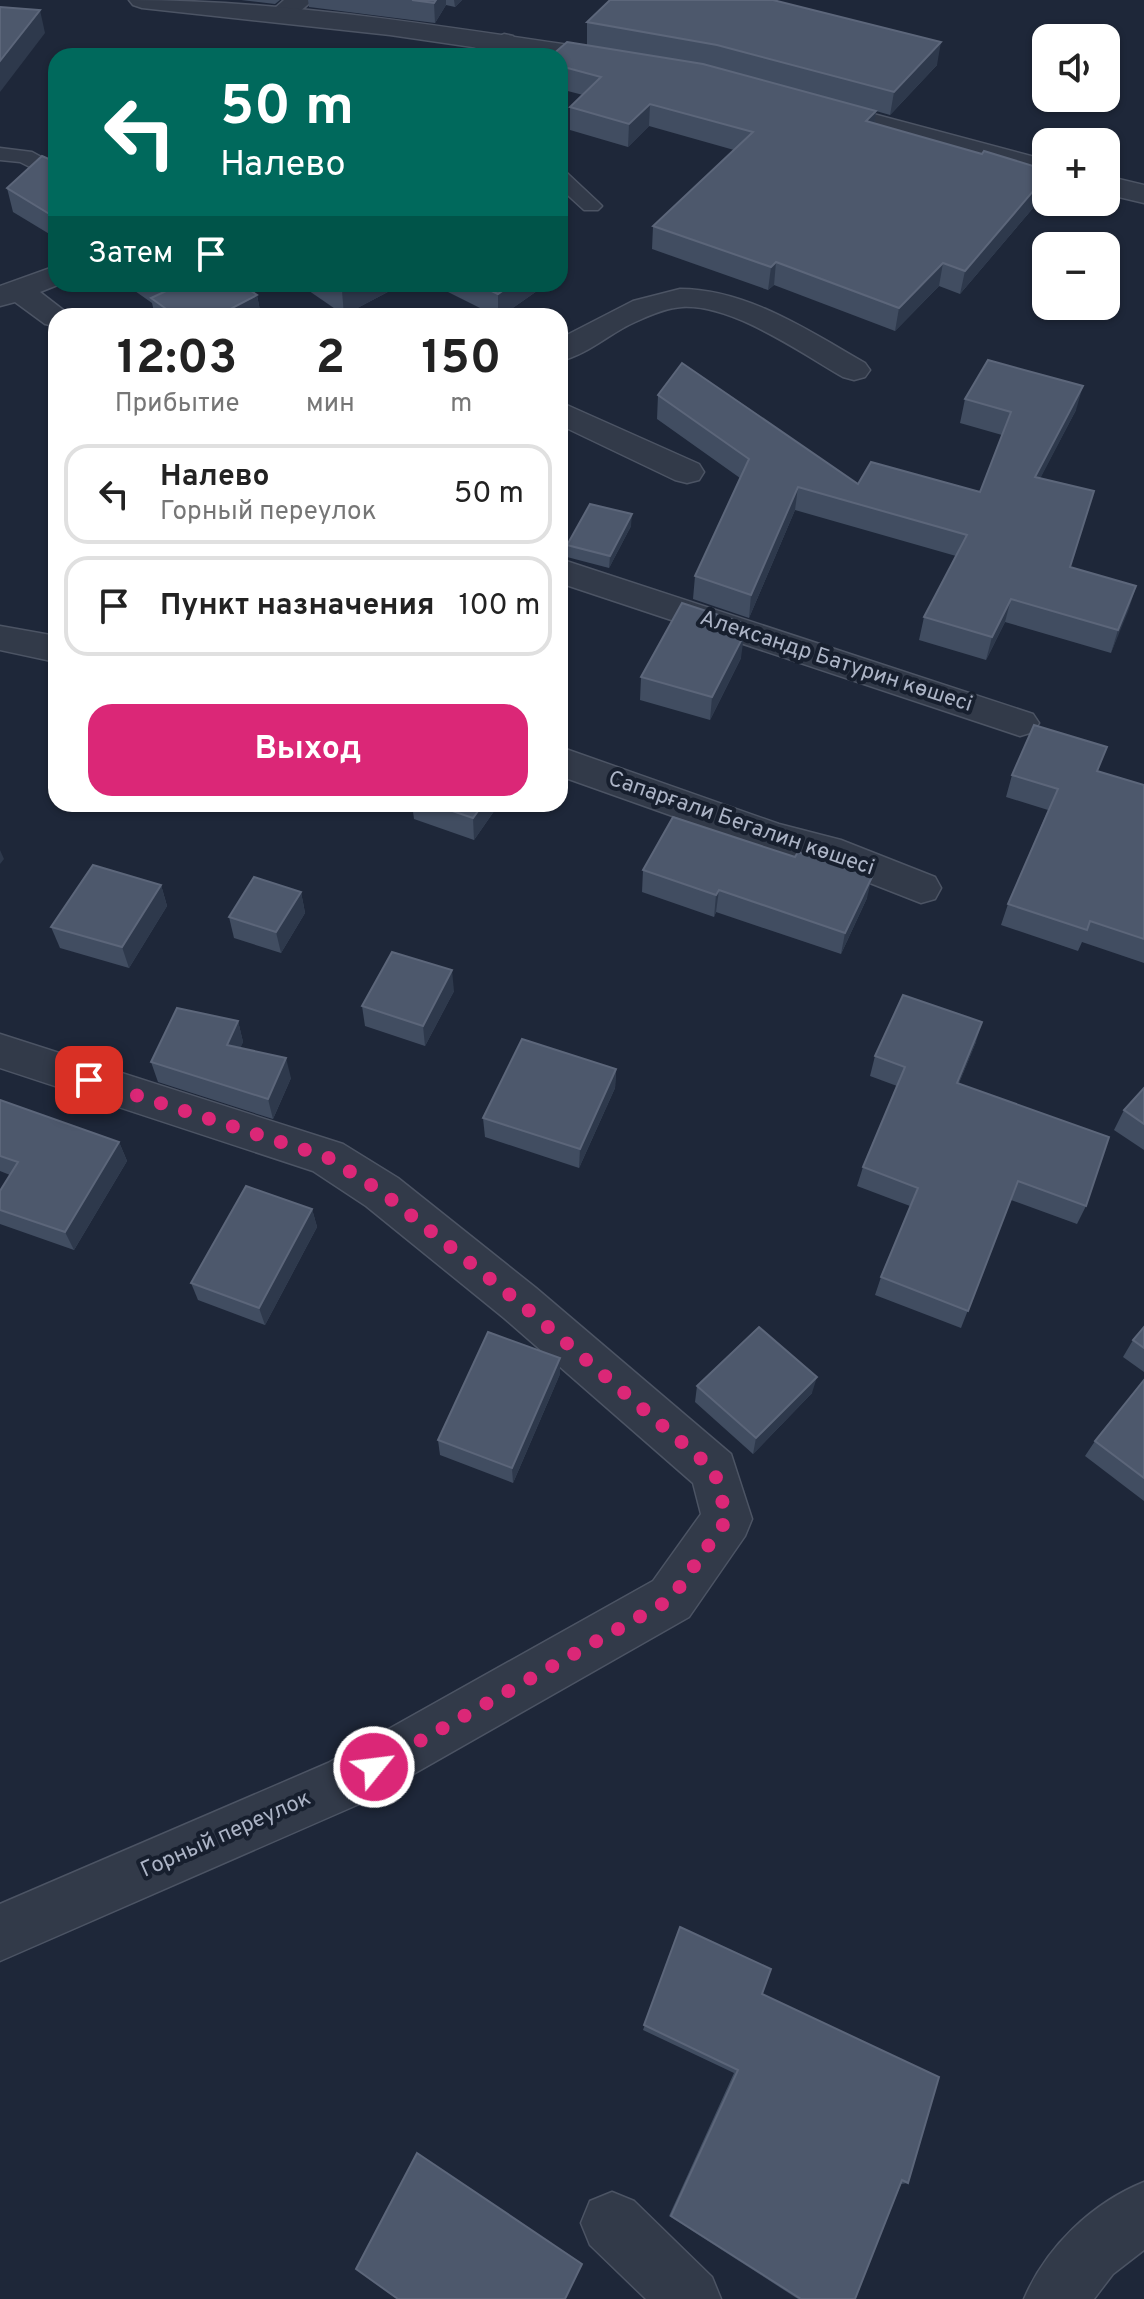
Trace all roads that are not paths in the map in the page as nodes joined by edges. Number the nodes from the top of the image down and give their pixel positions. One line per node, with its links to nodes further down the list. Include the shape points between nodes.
1 (142, 0): 2 (street)
2 (290, 8): 3 (street)
3 (504, 42): 4 (street); 5 (street)
4 (493, 48)
5 (541, 48)
6 (568, 53): 7 (street)
7 (644, 65)
8 (794, 101): 10 (street)
9 (0, 154): 11 (lane, via 25,156)
10 (1032, 165)
11 (48, 169)
12 (568, 184): 15 (lane)
13 (1120, 188): 14 (street)
14 (1144, 194)
15 (591, 206)
16 (48, 278): 17 (street)
17 (9, 294): 18 (street)
18 (48, 313)
19 (568, 347): 20 (street, via 647,308 695,298 798,338)
20 (854, 370)
21 (568, 416): 22 (street)
22 (687, 472)
23 (568, 574): 26 (street, Александр Батурин көшесі)
24 (0, 638): 25 (street)
25 (48, 647)
26 (1020, 723)
27 (568, 764): 28 (street, Сапарғали Бегалин көшесі, via 774,837 827,850)
28 (921, 888)
29 (0, 1051): 30 (street, Горный переулок, via 327,1157 360,1178 520,1303 714,1470 727,1519 671,1599 347,1782)
30 (0, 1933)
31 (1144, 2212): 34 (street, via 1091,2252)
32 (612, 2223): 33 (street)
33 (690, 2299)
34 (1055, 2299)

